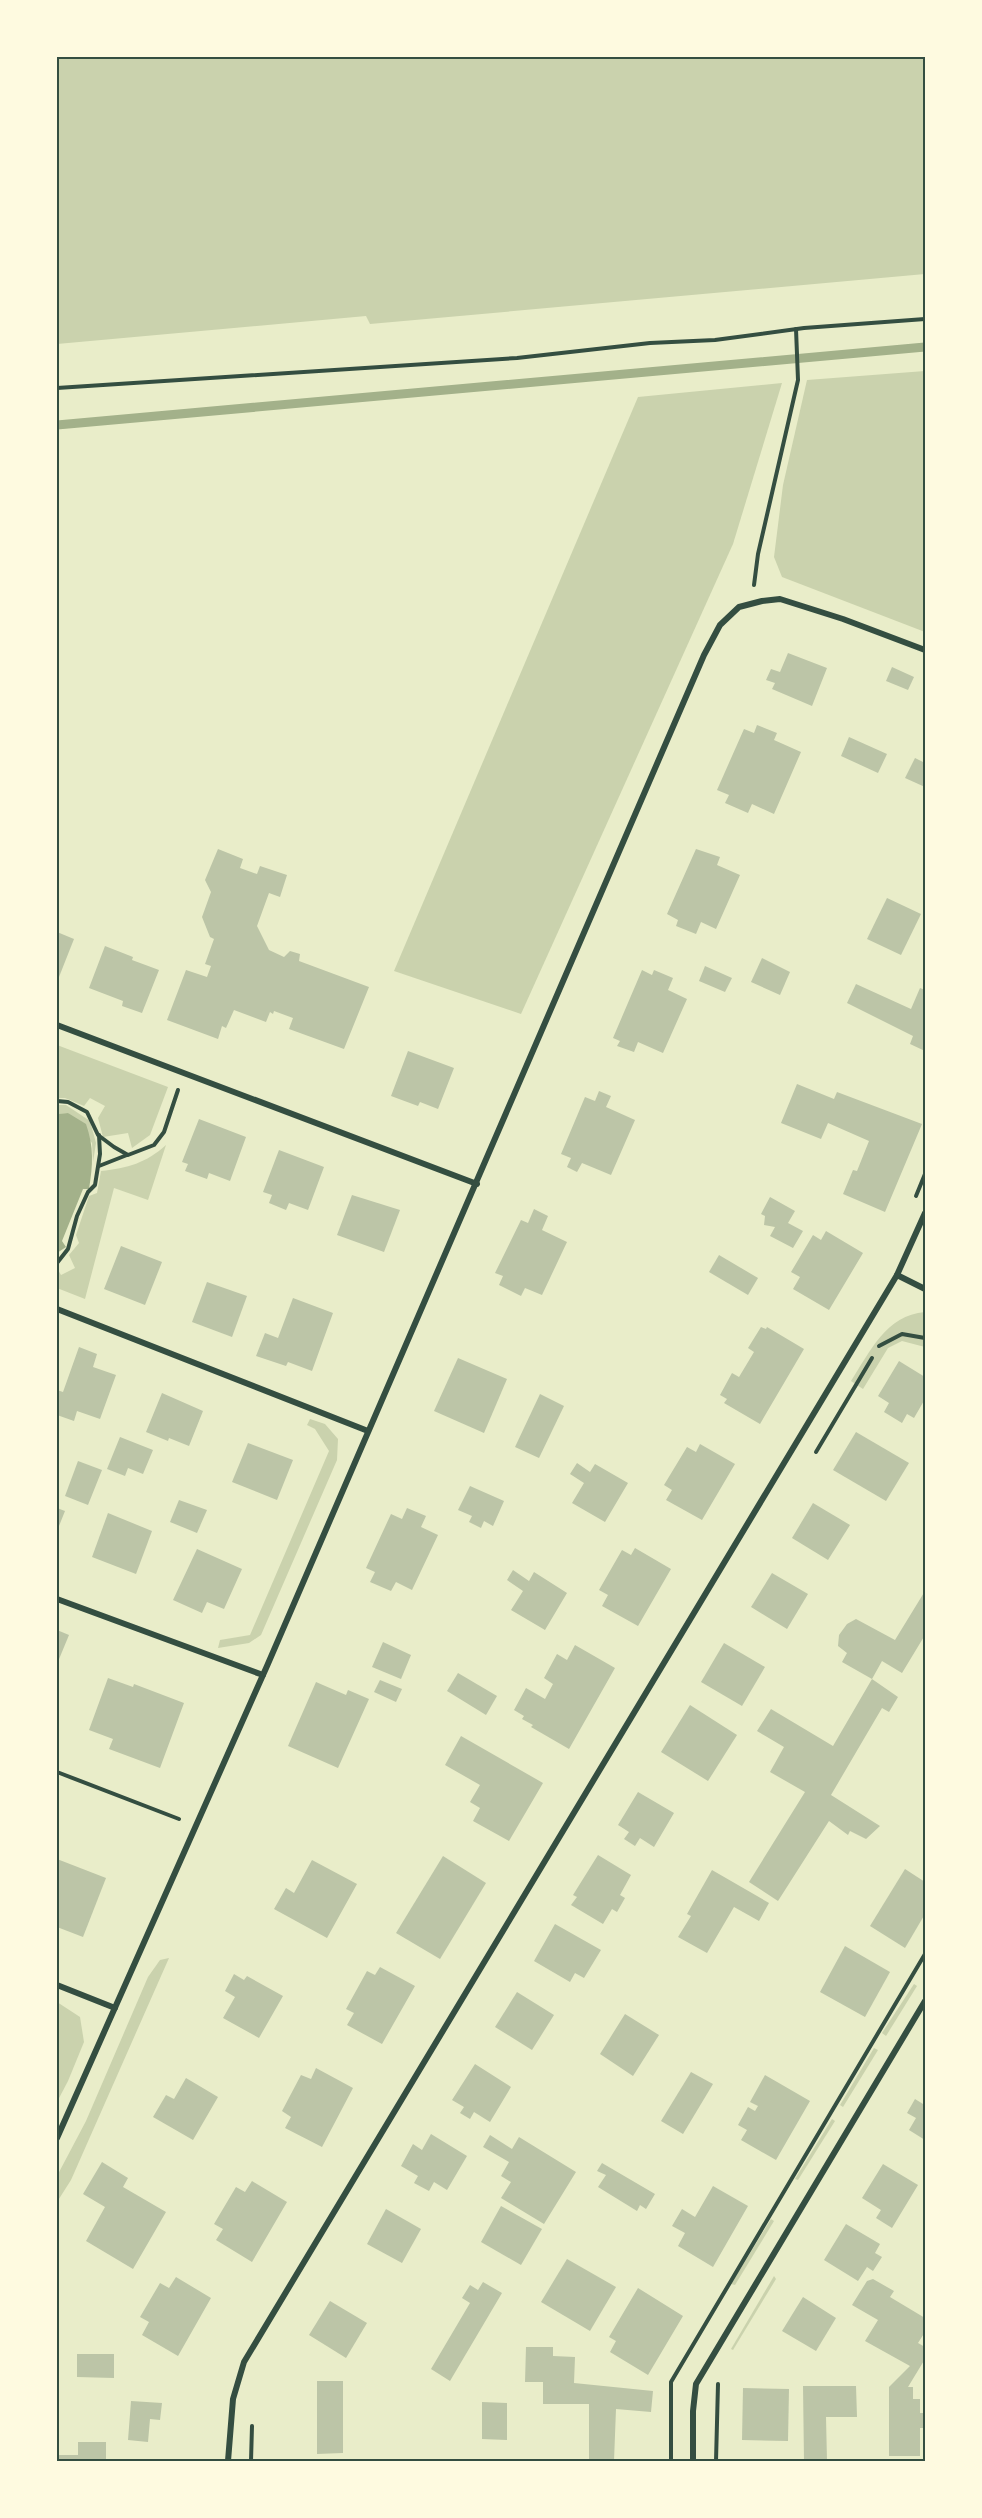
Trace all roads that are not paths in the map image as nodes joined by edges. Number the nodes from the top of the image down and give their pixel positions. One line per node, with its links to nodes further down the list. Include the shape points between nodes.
1 (925, 650): 3 (street, via 780,599 739,607 720,626 704,655)
2 (57, 1025): 3 (street)
3 (477, 1184): 8 (street)
4 (925, 1213): 5 (street)
5 (897, 1275): 6 (street); 15 (street, via 244,2362 233,2398)
6 (925, 1289)
7 (57, 1309): 8 (street)
8 (368, 1431): 10 (street)
9 (57, 1599): 10 (street)
10 (263, 1675): 13 (street)
11 (57, 1985): 13 (street)
12 (925, 2001): 16 (street, via 696,2384)
13 (115, 2008): 14 (street)
14 (57, 2138)
15 (228, 2461)
16 (693, 2461)

